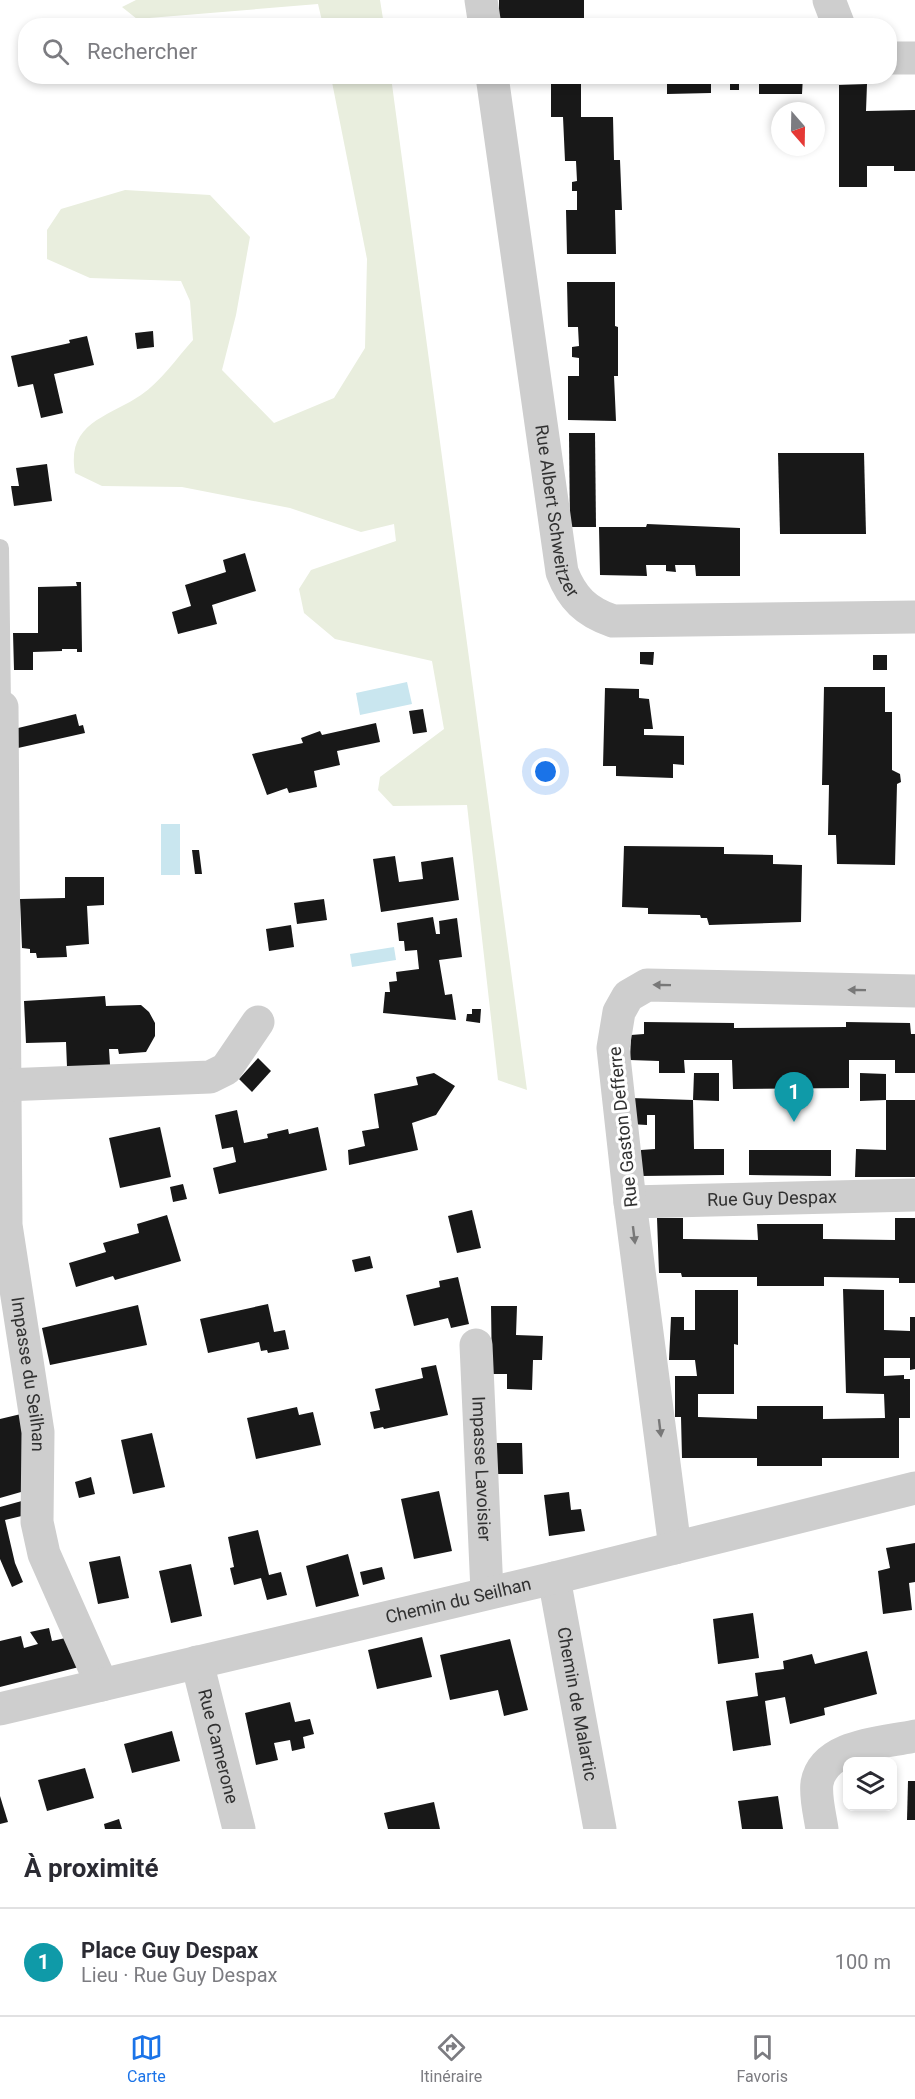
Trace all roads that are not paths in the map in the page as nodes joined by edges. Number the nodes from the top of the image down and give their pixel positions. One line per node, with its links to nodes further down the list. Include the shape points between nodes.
1 (481, 0): 3 (street)
2 (829, 0): 4 (street)
3 (484, 18)
4 (836, 18)
5 (897, 58): 6 (street)
6 (915, 58)
7 (493, 84): 9 (street, Rue Albert Schweitzer, via 562,572 570,592 587,610 613,621)
8 (0, 548): 10 (lane, Impasse du Seilhan)
9 (915, 617)
10 (2, 706): 13 (street, Impasse du Seilhan)
11 (915, 991): 16 (street, Rue Gaston Defferre, one-way to 16, via 647,985 628,996 619,1012 613,1048)
12 (258, 1022): 14 (street, via 226,1069 210,1077)
13 (2, 1048): 14 (street, Impasse du Seilhan)
14 (4, 1085): 23 (street, Impasse du Seilhan, via 6,1225 38,1432 37,1522 44,1554)
15 (915, 1195): 16 (street, Rue Guy Despax)
16 (630, 1202): 19 (street, Rue Gaston Defferre, one-way to 19)
17 (476, 1345): 21 (street, Impasse Lavoisier)
18 (915, 1488): 19 (street, Chemin du Seilhan)
19 (675, 1548): 20 (street, Chemin du Seilhan)
20 (554, 1578): 21 (street, Chemin du Seilhan); 27 (street, Chemin de Malartic)
21 (487, 1592): 22 (street, Chemin du Seilhan)
22 (196, 1662): 23 (street, Chemin du Seilhan); 26 (street, Rue Camerone)
23 (102, 1685): 24 (street, Chemin du Seilhan)
24 (0, 1709)
25 (915, 1737): 28 (street, via 852,1750 827,1760 817,1786)
26 (239, 1829)
27 (600, 1829)
28 (822, 1829)

